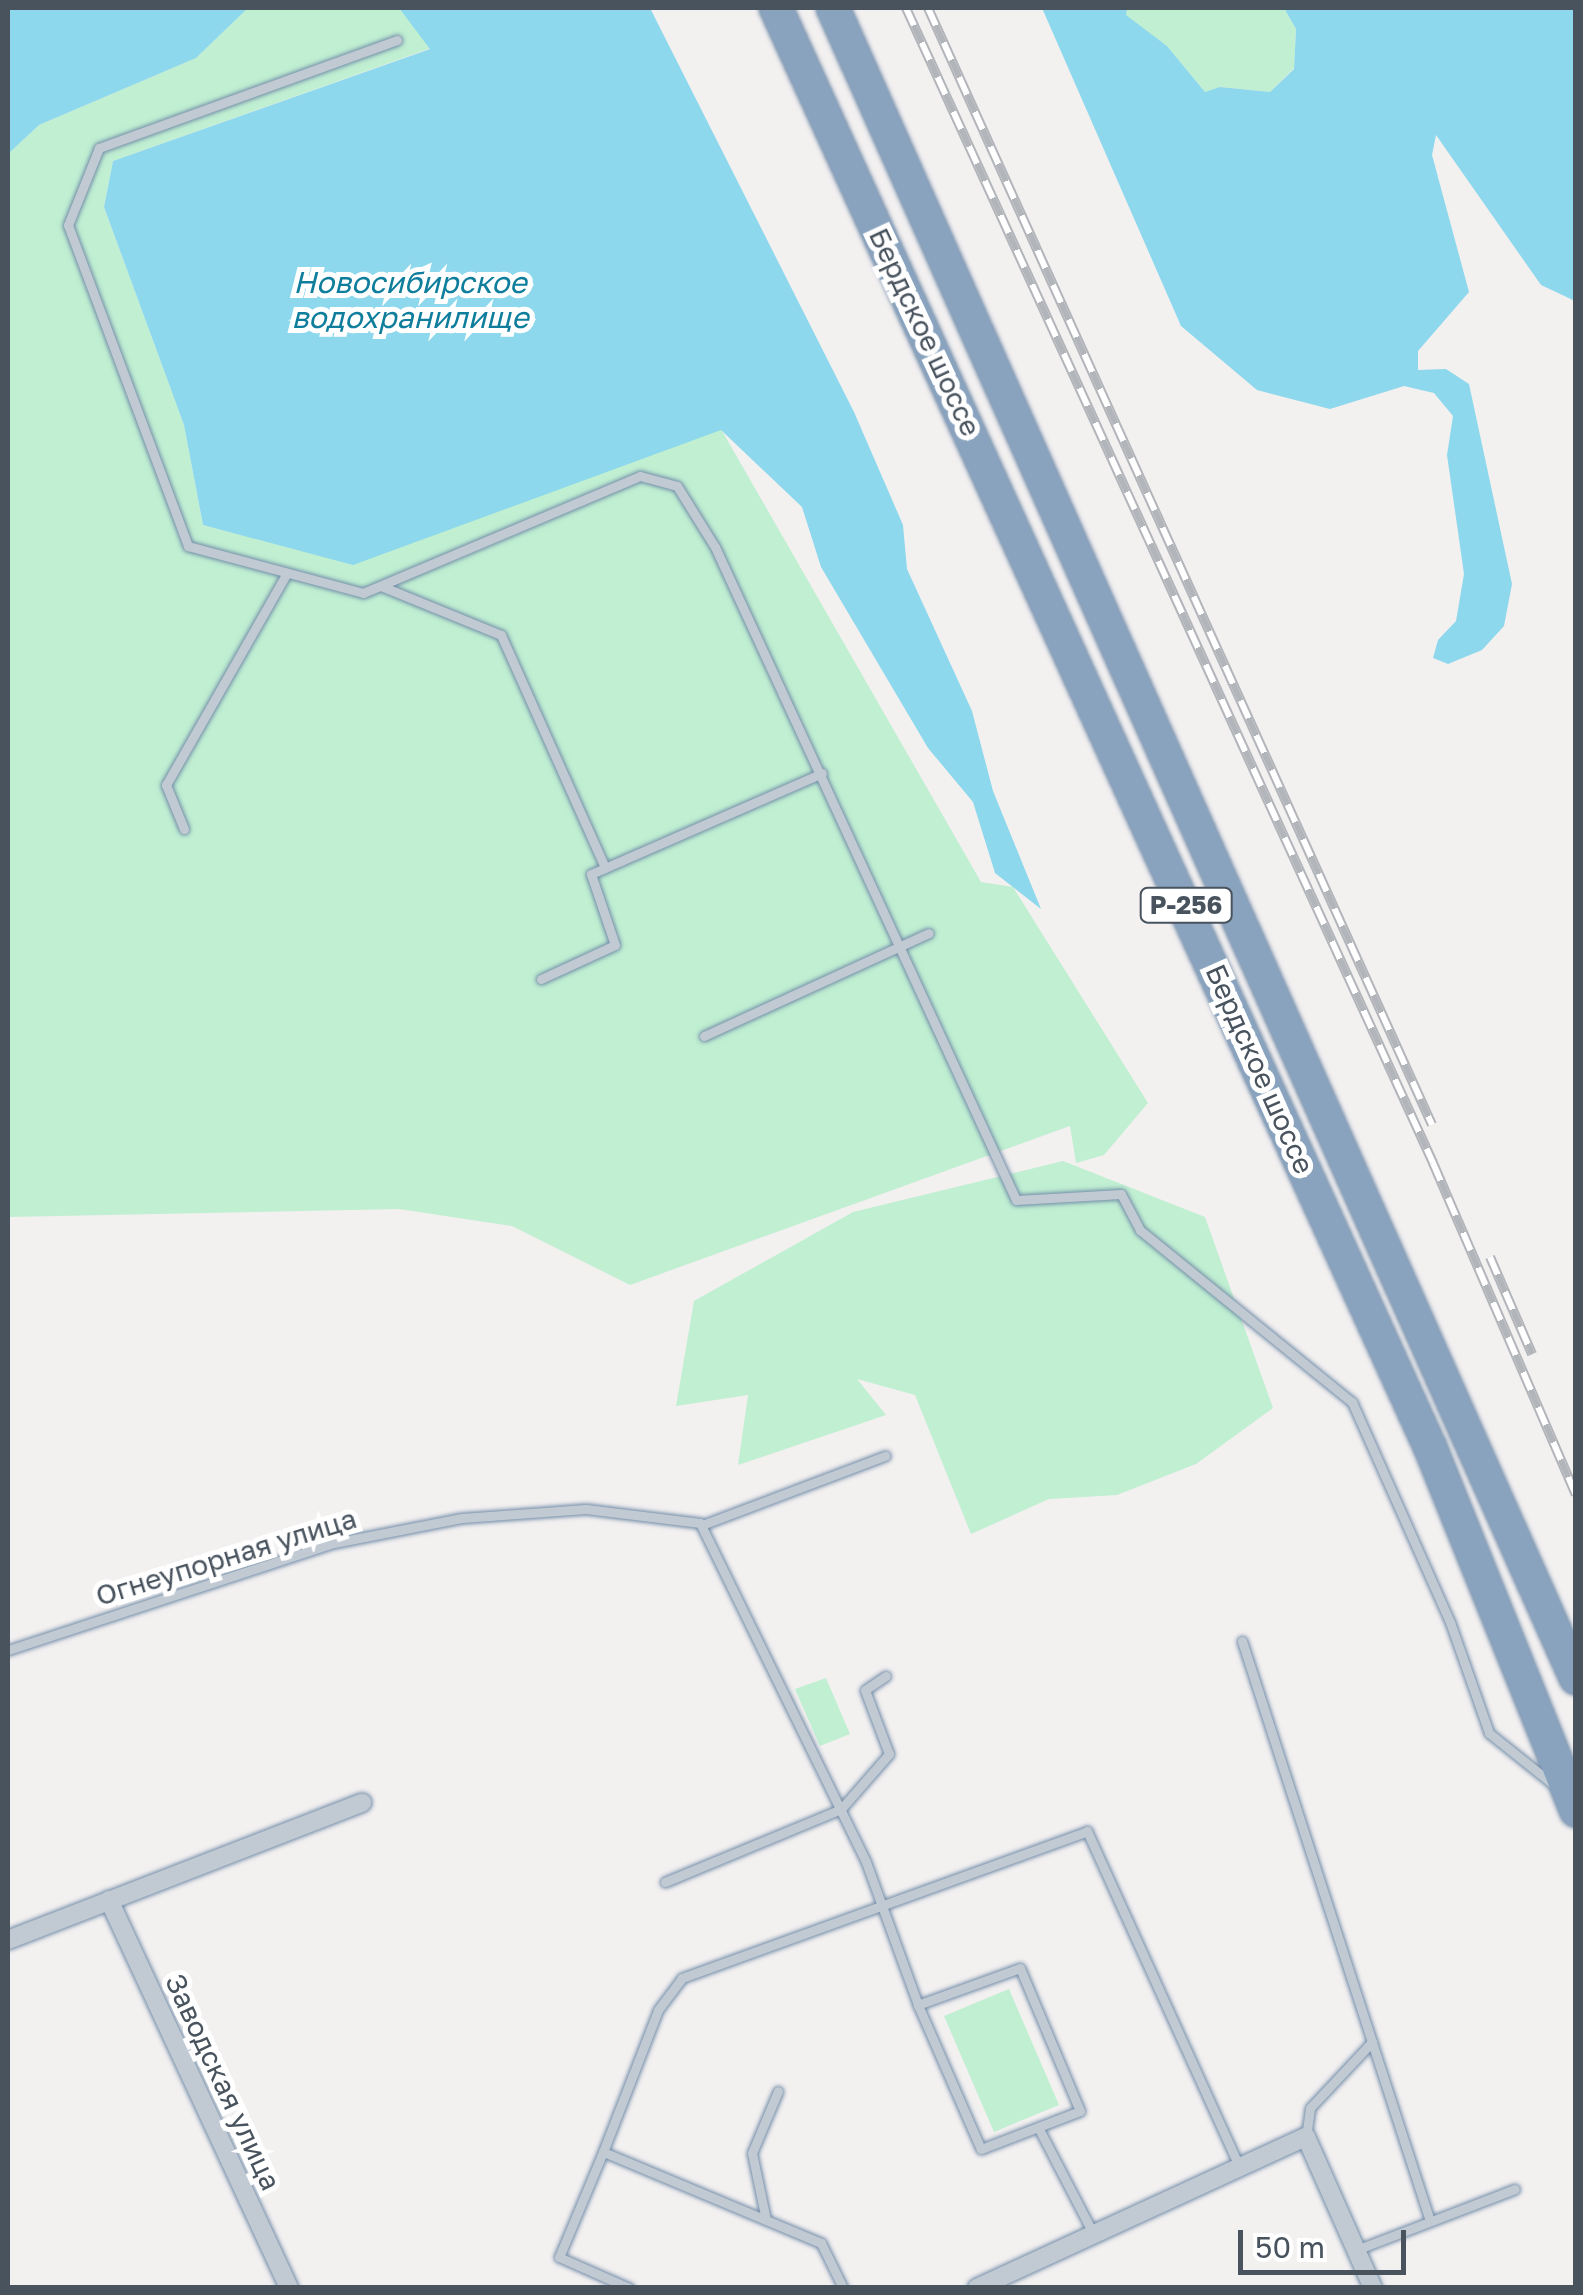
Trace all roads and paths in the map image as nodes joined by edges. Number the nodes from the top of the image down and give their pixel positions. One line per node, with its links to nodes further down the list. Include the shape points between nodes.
1 (776, 8): 20 (highway, Бердское шоссе / Р-256, via 1430,1447)
2 (834, 8): 18 (highway, Бердское шоссе / Р-256)
3 (397, 40): 4 (lane, via 99,148 68,225 188,546)
4 (286, 572): 5 (lane, via 363,593); 7 (lane, via 166,785)
5 (382, 586): 6 (lane, via 640,476 663,478 702,522); 8 (lane, via 501,636)
6 (822, 773): 8 (lane); 10 (lane)
7 (184, 829)
8 (604, 868): 11 (lane, via 591,874 615,944)
9 (929, 933): 10 (lane)
10 (902, 948): 12 (lane); 20 (lane, via 1016,1200 1122,1194 1140,1230 1352,1402 1450,1622 1489,1733)
11 (541, 979)
12 (704, 1036)
13 (885, 1456): 14 (lane)
14 (701, 1524): 16 (lane, Огнеупорная улица, via 586,1509 462,1518 334,1543); 21 (lane)
15 (1242, 1641): 27 (lane)
16 (8, 1650)
17 (886, 1676): 21 (lane, via 865,1690 889,1754)
18 (1576, 1678)
19 (362, 1802): 23 (street)
20 (1573, 1805)
21 (841, 1809): 22 (lane); 24 (lane)
22 (665, 1882)
23 (108, 1900): 25 (street); 38 (street, Заводская улица)
24 (884, 1904): 26 (lane); 31 (lane, via 682,1978 658,2010); 32 (lane, via 1087,1831)
25 (8, 1940)
26 (918, 2005): 29 (lane, via 981,2150); 29 (lane, via 1020,1968 1080,2111)
27 (1372, 2042): 30 (lane, via 1310,2108); 34 (lane)
28 (778, 2090): 35 (lane, via 752,2153)
29 (1038, 2128): 36 (lane)
30 (1306, 2137): 32 (street); 37 (street)
31 (603, 2152): 35 (lane); 39 (lane, via 559,2256)
32 (1239, 2166): 36 (street)
33 (1515, 2189): 34 (lane)
34 (1429, 2218): 37 (lane)
35 (766, 2220): 40 (lane, via 821,2243)
36 (1092, 2231): 41 (street)
37 (1356, 2250): 42 (street)
38 (288, 2288)
39 (629, 2288)
40 (843, 2288)
41 (977, 2288)
42 (1373, 2288)

